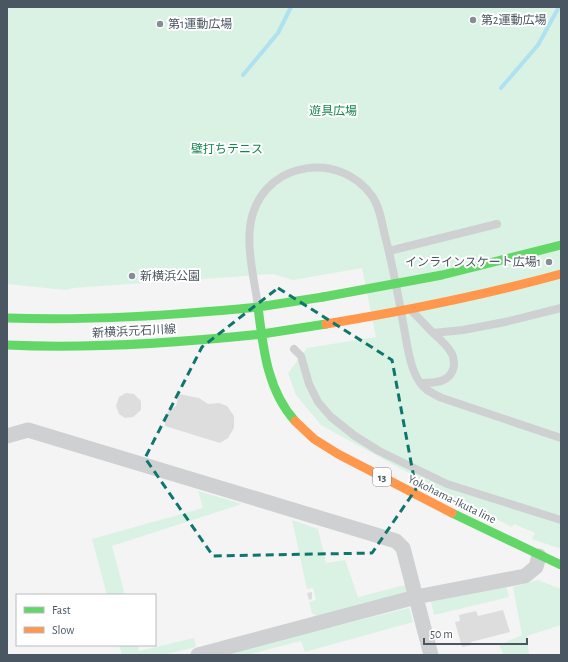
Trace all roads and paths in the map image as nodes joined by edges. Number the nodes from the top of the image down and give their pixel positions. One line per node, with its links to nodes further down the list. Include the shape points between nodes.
1 (497, 224): 3 (lane)
2 (561, 245): 6 (main road, bridge, via 442,275)
3 (389, 251): 5 (lane); 6 (lane, via 374,198 365,186 338,170 324,167 292,172 265,191 258,200 250,223 250,252)
4 (561, 274): 10 (main road, bridge, via 447,302)
5 (398, 298): 9 (lane); 13 (lane, via 410,357)
6 (258, 307): 8 (main road, 新横浜元石川線, via 120,318); 10 (main road, Yokohama-Ikuta line / 13)
7 (561, 308): 9 (lane, via 505,322)
8 (7, 318)
9 (433, 333): 13 (lane, via 453,356 453,372 435,384)
10 (262, 334): 11 (main road, 新横浜元石川線, via 127,345); 17 (main road, Yokohama-Ikuta line / 13, via 269,373 276,392 286,410 316,441)
11 (7, 345)
12 (294, 349): 16 (lane, via 301,356 309,384 318,402 331,417 355,436 379,451 447,484)
13 (421, 383): 15 (lane, via 427,390 442,398)
14 (7, 436): 19 (street, via 28,430 396,541 403,548)
15 (561, 438)
16 (561, 520)
17 (539, 556): 18 (main road, Yokohama-Ikuta line / 13); 19 (street, via 536,567 525,576)
18 (561, 565)
19 (416, 597): 20 (street); 21 (street)
20 (198, 655)
21 (431, 655)

